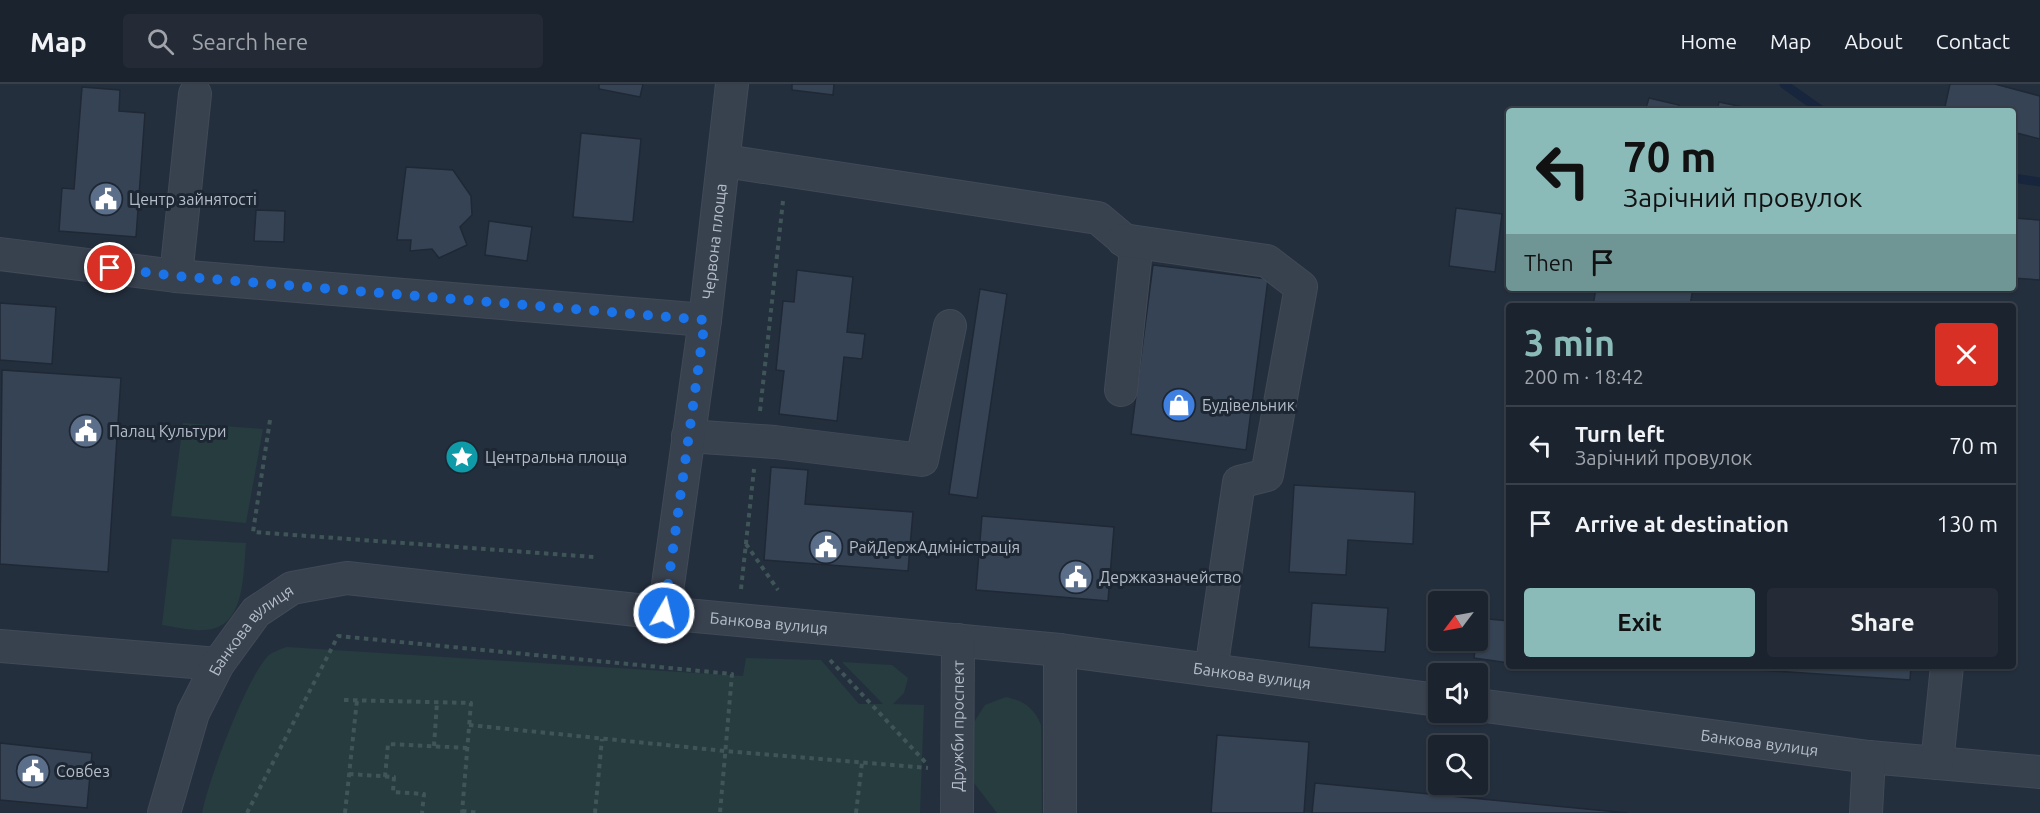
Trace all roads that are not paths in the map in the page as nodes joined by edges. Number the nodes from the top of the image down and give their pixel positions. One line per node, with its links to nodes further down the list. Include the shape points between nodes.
1 (732, 84): 3 (street, Червона площа)
2 (195, 94): 6 (street)
3 (725, 161): 4 (street, via 1098,218); 7 (street, Червона площа)
4 (1123, 240): 9 (street, via 1136,250); 17 (street, via 1268,261 1301,287 1267,475 1239,482)
5 (0, 254): 6 (street)
6 (176, 276): 7 (street)
7 (705, 320): 10 (street, Червона площа)
8 (950, 326): 10 (street, via 922,460 757,440)
9 (1121, 390)
10 (688, 436): 11 (street, Червона площа)
11 (664, 613): 12 (street, Банкова вулиця); 15 (street, Банкова вулиця, via 336,580 292,588 256,612)
12 (958, 640): 14 (street, Банкова вулиця); 24 (street, Дружби проспект)
13 (0, 646): 15 (street)
14 (1060, 650): 17 (street, Банкова вулиця); 25 (street)
15 (218, 664): 23 (street, Банкова вулиця, via 192,713)
16 (1947, 669): 21 (street)
17 (1211, 670): 18 (street, Банкова вулиця)
18 (1428, 699)
19 (1488, 706): 20 (street, Банкова вулиця)
20 (1869, 757): 21 (street, Банкова вулиця); 26 (street)
21 (1937, 763): 22 (street, Банкова вулиця)
22 (2040, 772)
23 (164, 813)
24 (957, 813)
25 (1060, 813)
26 (1866, 813)

